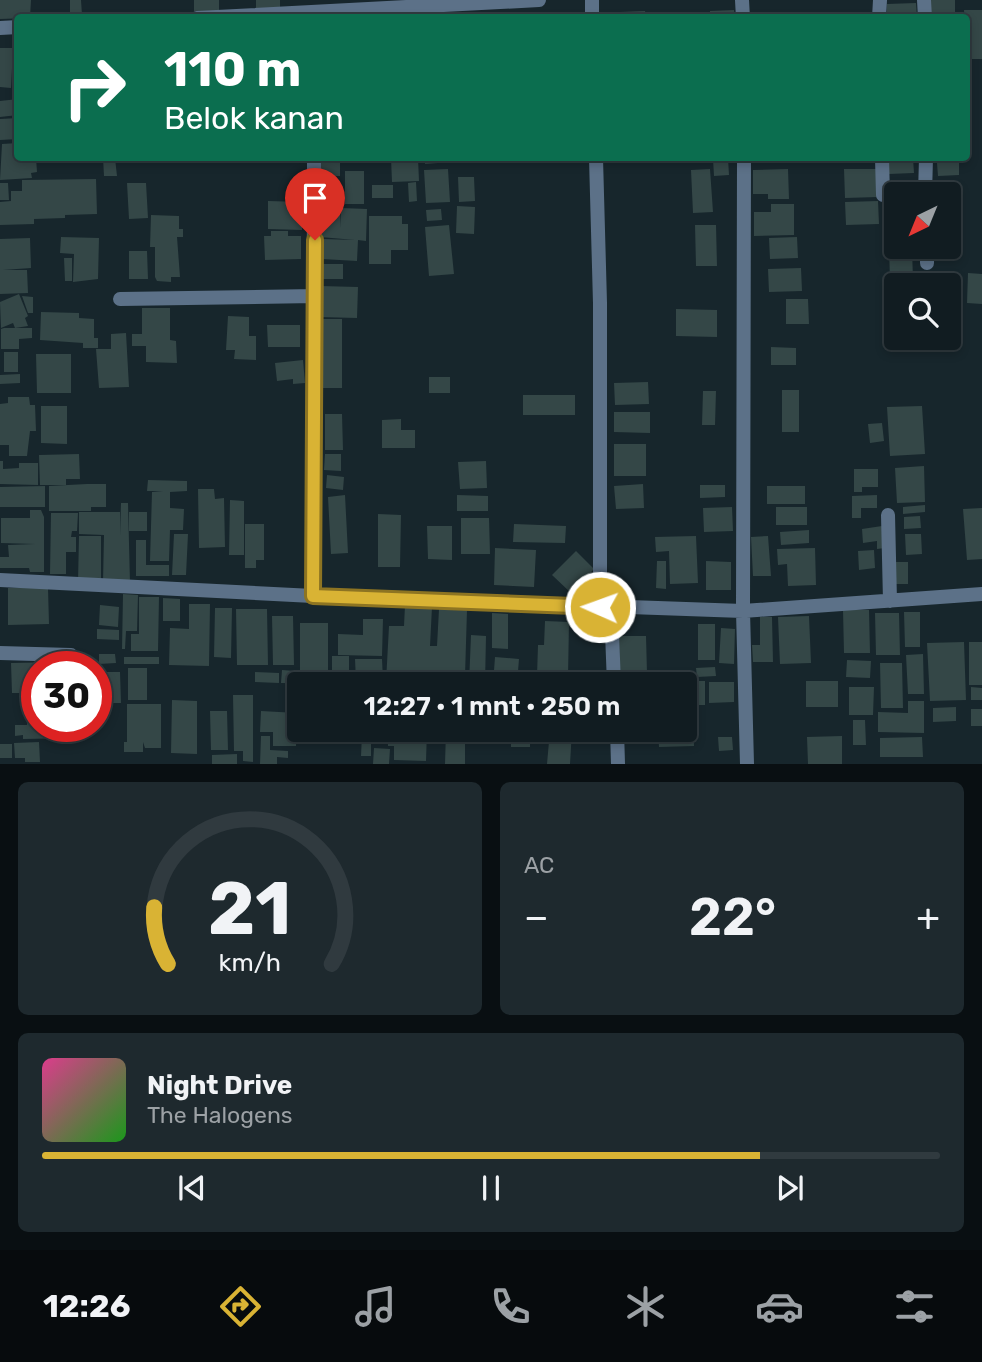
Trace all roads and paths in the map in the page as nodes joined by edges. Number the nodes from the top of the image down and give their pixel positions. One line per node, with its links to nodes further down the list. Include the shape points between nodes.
1 (539, 0): 2 (street)
2 (313, 10): 3 (street)
3 (255, 14)
4 (314, 161): 13 (street)
5 (596, 161): 20 (street)
6 (744, 161): 21 (street)
7 (882, 161): 10 (street)
8 (926, 161): 9 (street)
9 (925, 182)
10 (883, 195)
11 (927, 259): 12 (street)
12 (927, 263)
13 (315, 296): 14 (street); 18 (street)
14 (120, 299)
15 (888, 515): 19 (street)
16 (0, 580): 18 (street)
17 (982, 594): 19 (street)
18 (313, 596): 20 (street)
19 (890, 601): 21 (street)
20 (605, 607): 21 (street); 24 (street)
21 (743, 611): 27 (street)
22 (0, 653): 23 (street)
23 (21, 654)
24 (613, 672)
25 (617, 742): 26 (street)
26 (618, 764)
27 (747, 764)

